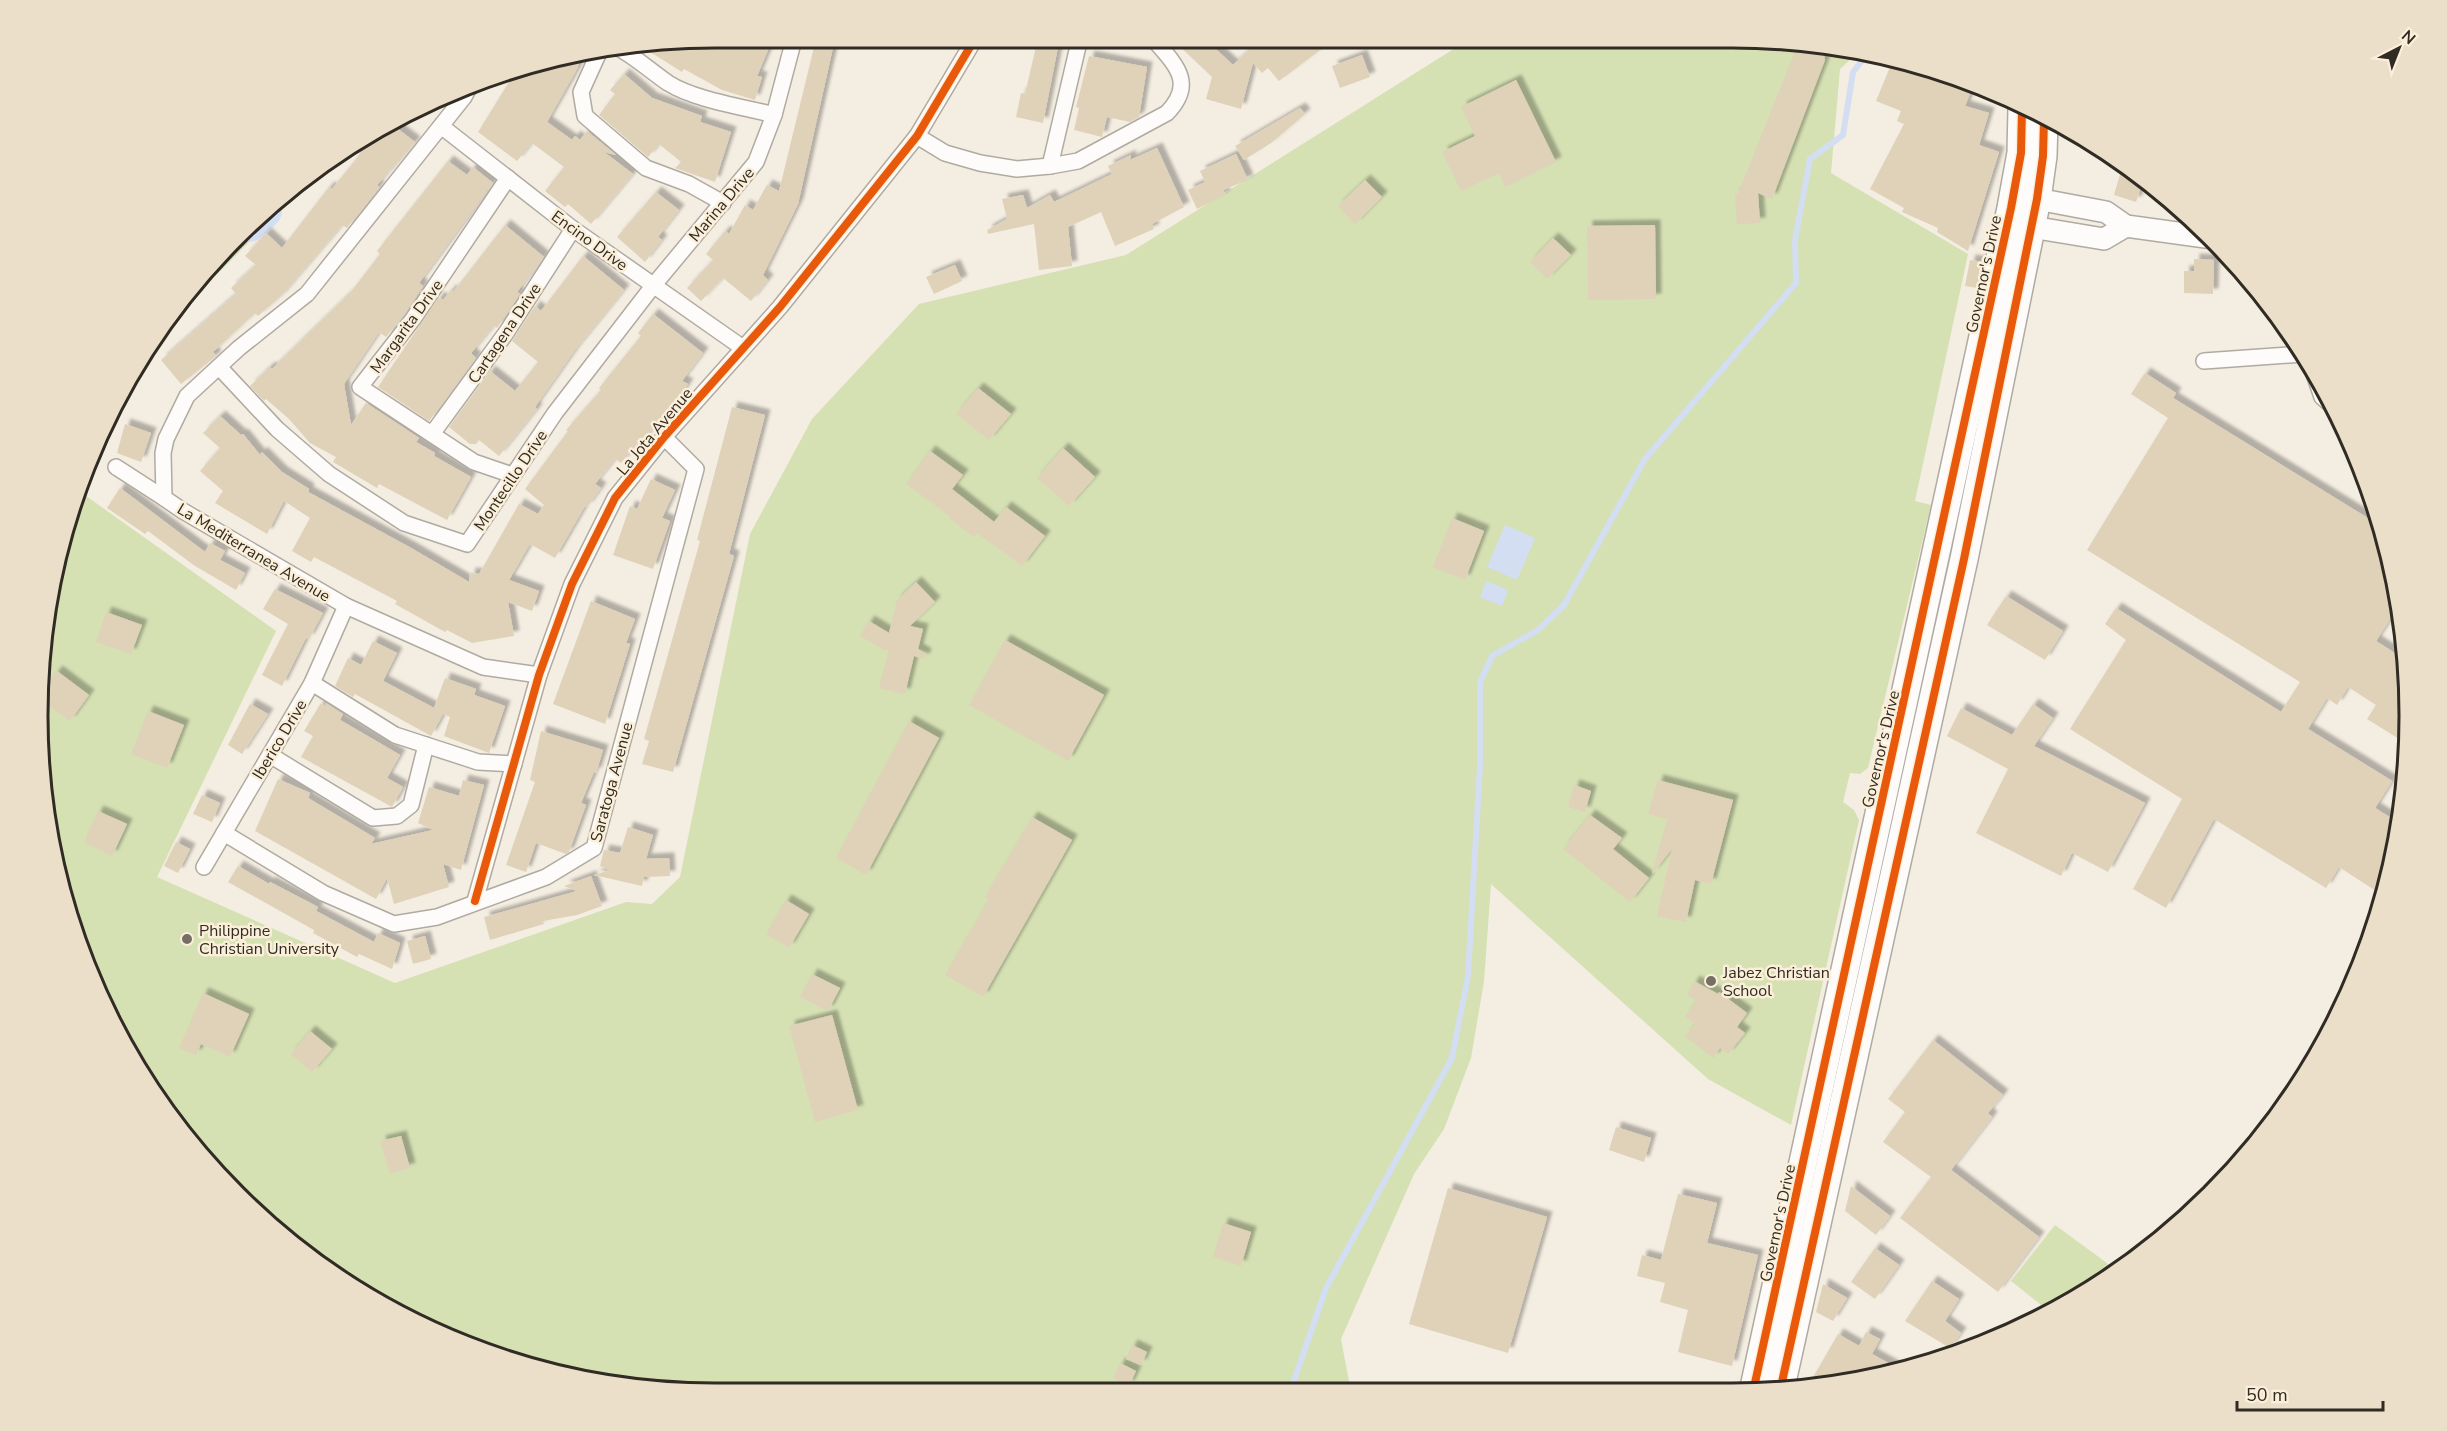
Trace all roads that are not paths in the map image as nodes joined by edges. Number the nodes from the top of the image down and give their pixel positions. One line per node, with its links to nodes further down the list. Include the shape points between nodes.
1 (792, 48): 8 (street, Marina Drive)
2 (969, 48): 12 (street, La Jota Avenue)
3 (1078, 48): 13 (street)
4 (1160, 48): 13 (street, via 1180,75 1182,93 1178,102 1167,113 1078,161)
5 (630, 54): 8 (street, via 670,84)
6 (596, 59): 16 (street, via 581,92 585,116 646,168)
7 (460, 99): 10 (street, La Mediterranea Avenue)
8 (774, 115): 16 (street, Marina Drive, via 756,162)
9 (2022, 115): 17 (highway, Governor's Drive, via 2021,153)
10 (441, 126): 14 (street, Encino Drive); 26 (street, La Mediterranea Avenue, via 307,294)
11 (2044, 126): 15 (highway)
12 (917, 136): 13 (street, via 945,153 980,163 1017,169); 23 (street, La Jota Avenue)
13 (1050, 166)
14 (508, 178): 20 (street, Encino Drive); 27 (street, Margarita Drive, via 413,320 360,387)
15 (2037, 199): 17 (street); 18 (street, via 2106,212); 19 (highway)
16 (723, 203): 22 (street, Marina Drive)
17 (2011, 208): 19 (street); 42 (highway, Governor's Drive)
18 (2126, 226): 19 (street, via 2104,239); 21 (street)
19 (2032, 227): 41 (highway, via 1964,559)
20 (573, 230): 22 (street, Encino Drive); 27 (street, Cartagena Drive, via 506,333)
21 (2194, 235)
22 (653, 286): 23 (street, Encino Drive); 30 (street, Montecillo Drive)
23 (743, 348): 28 (street, La Jota Avenue)
24 (2293, 355): 25 (street)
25 (2204, 361)
26 (220, 368): 30 (street, Montecillo Drive, via 277,429 329,474 404,523 467,544); 31 (street, La Mediterranea Avenue, via 187,396 168,429 163,453)
27 (432, 434): 30 (street, Margarita Drive, via 474,462)
28 (664, 437): 33 (street, La Jota Avenue, via 615,498 572,584); 40 (street, Saratoga Avenue, via 696,469 594,848 546,877)
29 (116, 467): 31 (street)
30 (512, 475)
31 (164, 498): 32 (street, La Mediterranea Avenue)
32 (346, 606): 33 (street, La Mediterranea Avenue, via 483,667); 34 (street, Iberico Drive)
33 (539, 675): 37 (street, La Jota Avenue)
34 (312, 683): 35 (street, via 395,735); 36 (street, Iberico Drive)
35 (426, 745): 36 (street, via 411,805 397,816 373,818); 37 (street, via 478,762)
36 (270, 755): 38 (street, Iberico Drive)
37 (514, 764): 40 (street, La Jota Avenue)
38 (224, 833): 39 (street, Iberico Drive); 40 (street, Saratoga Avenue, via 323,893 394,924 437,917)
39 (204, 867)
40 (475, 902)
41 (1782, 1381)
42 (1756, 1382)

